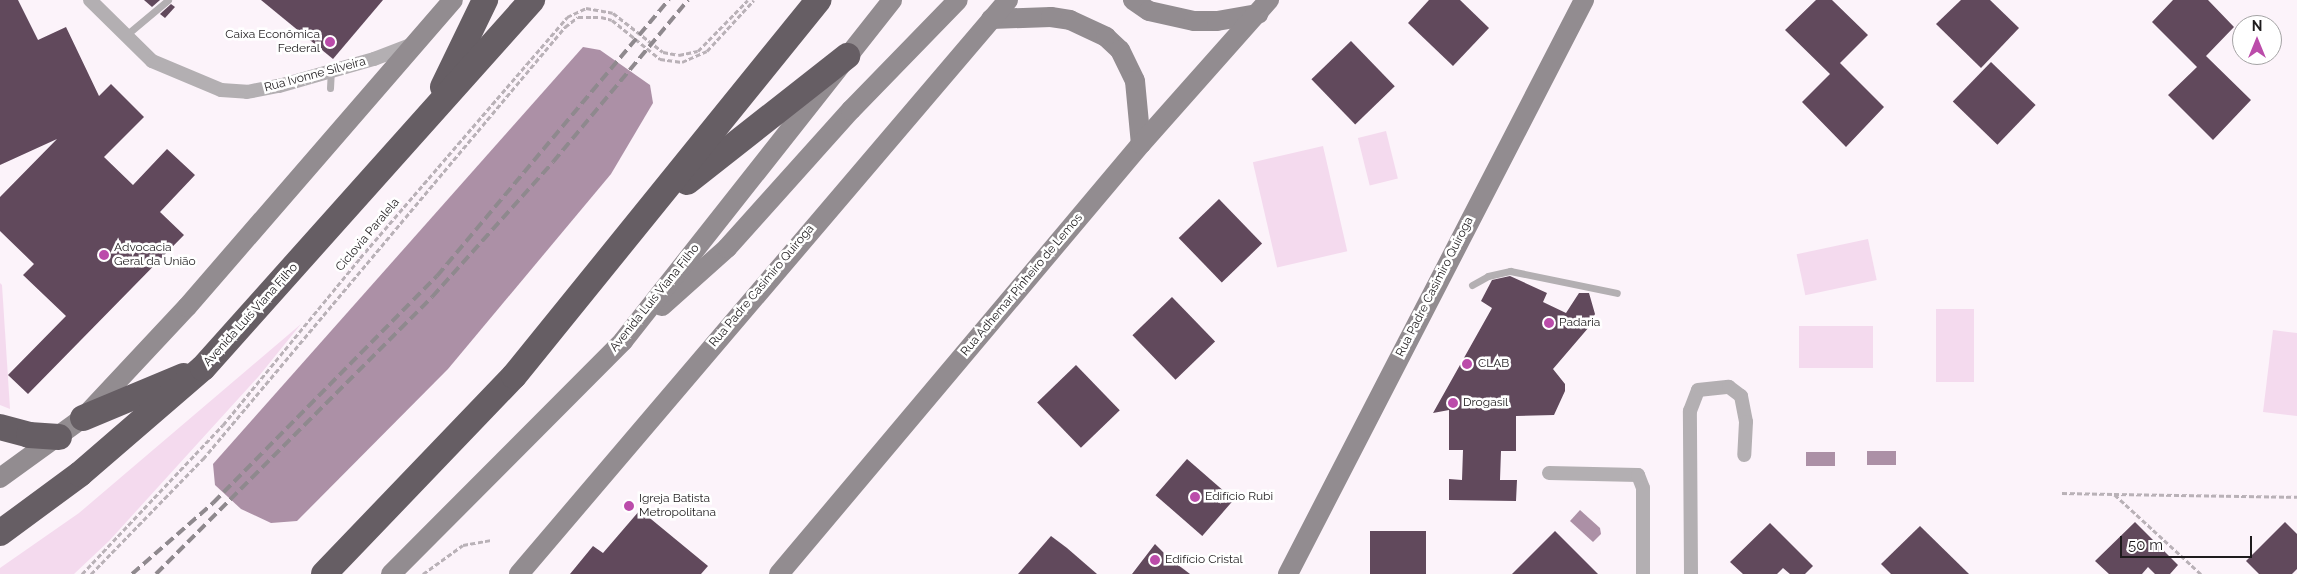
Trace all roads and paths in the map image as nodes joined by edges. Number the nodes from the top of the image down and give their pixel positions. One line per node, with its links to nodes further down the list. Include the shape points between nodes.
1 (90, 0): 16 (street, Rua Ivonne Silveira)
2 (168, 0): 16 (lane)
3 (453, 0): 17 (street)
4 (485, 0): 21 (highway)
5 (532, 0): 21 (highway, Avenida Luís Viana Filho)
6 (748, 0): 40 (path, Ciclovia Paralela, via 698,51 679,55 664,52 613,13 599,8 575,10 360,258 224,425)
7 (754, 0): 41 (path, via 707,51 682,62 660,58 612,20 578,17 565,27 203,459)
8 (820, 0): 23 (highway)
9 (892, 0): 18 (street, Avenida Luís Viana Filho)
10 (958, 0): 26 (street, via 851,110 727,248)
11 (1008, 0): 15 (street, Rua Padre Casimiro Quiroga)
12 (1134, 0): 14 (street, via 1149,11 1194,21 1217,21)
13 (1584, 0): 46 (street, Rua Padre Casimiro Quiroga)
14 (1264, 7): 22 (street, Rua Adhemar Pinheiro de Lemos)
15 (991, 19): 22 (street, via 1051,17 1070,20 1106,37 1120,50 1135,81); 44 (street, Rua Padre Casimiro Quiroga)
16 (125, 36): 19 (street, Rua Ivonne Silveira, via 152,61 221,90 247,92)
17 (417, 41): 19 (street, Rua Ivonne Silveira, via 394,53); 28 (street, via 187,307)
18 (847, 56): 23 (highway, via 748,131); 26 (street, Avenida Luís Viana Filho)
19 (331, 71): 20 (lane)
20 (330, 88)
21 (430, 115): 27 (highway, Avenida Luís Viana Filho)
22 (1141, 144): 45 (street, Rua Adhemar Pinheiro de Lemos)
23 (642, 219): 42 (highway, via 514,376)
24 (1472, 286): 25 (lane, via 1488,276 1510,271)
25 (1618, 293)
26 (623, 341): 39 (street, Avenida Luís Viana Filho)
27 (203, 368): 28 (highway); 37 (highway, Avenida Luís Viana Filho, via 80,474)
28 (83, 418): 30 (street)
29 (0, 427): 30 (highway, via 29,435)
30 (60, 437): 33 (street)
31 (1744, 455): 48 (street, via 1746,422 1741,396 1729,387 1698,390 1690,410)
32 (1549, 474): 47 (street, via 1638,475 1643,488)
33 (0, 478)
34 (2062, 493): 35 (path)
35 (2114, 494): 36 (path); 49 (path)
36 (2297, 497)
37 (0, 533)
38 (491, 540): 43 (path, via 463,545)
39 (397, 572)
40 (82, 574)
41 (91, 574)
42 (324, 574)
43 (424, 574)
44 (519, 574)
45 (779, 574)
46 (1288, 574)
47 (1643, 574)
48 (1691, 574)
49 (2201, 574)

